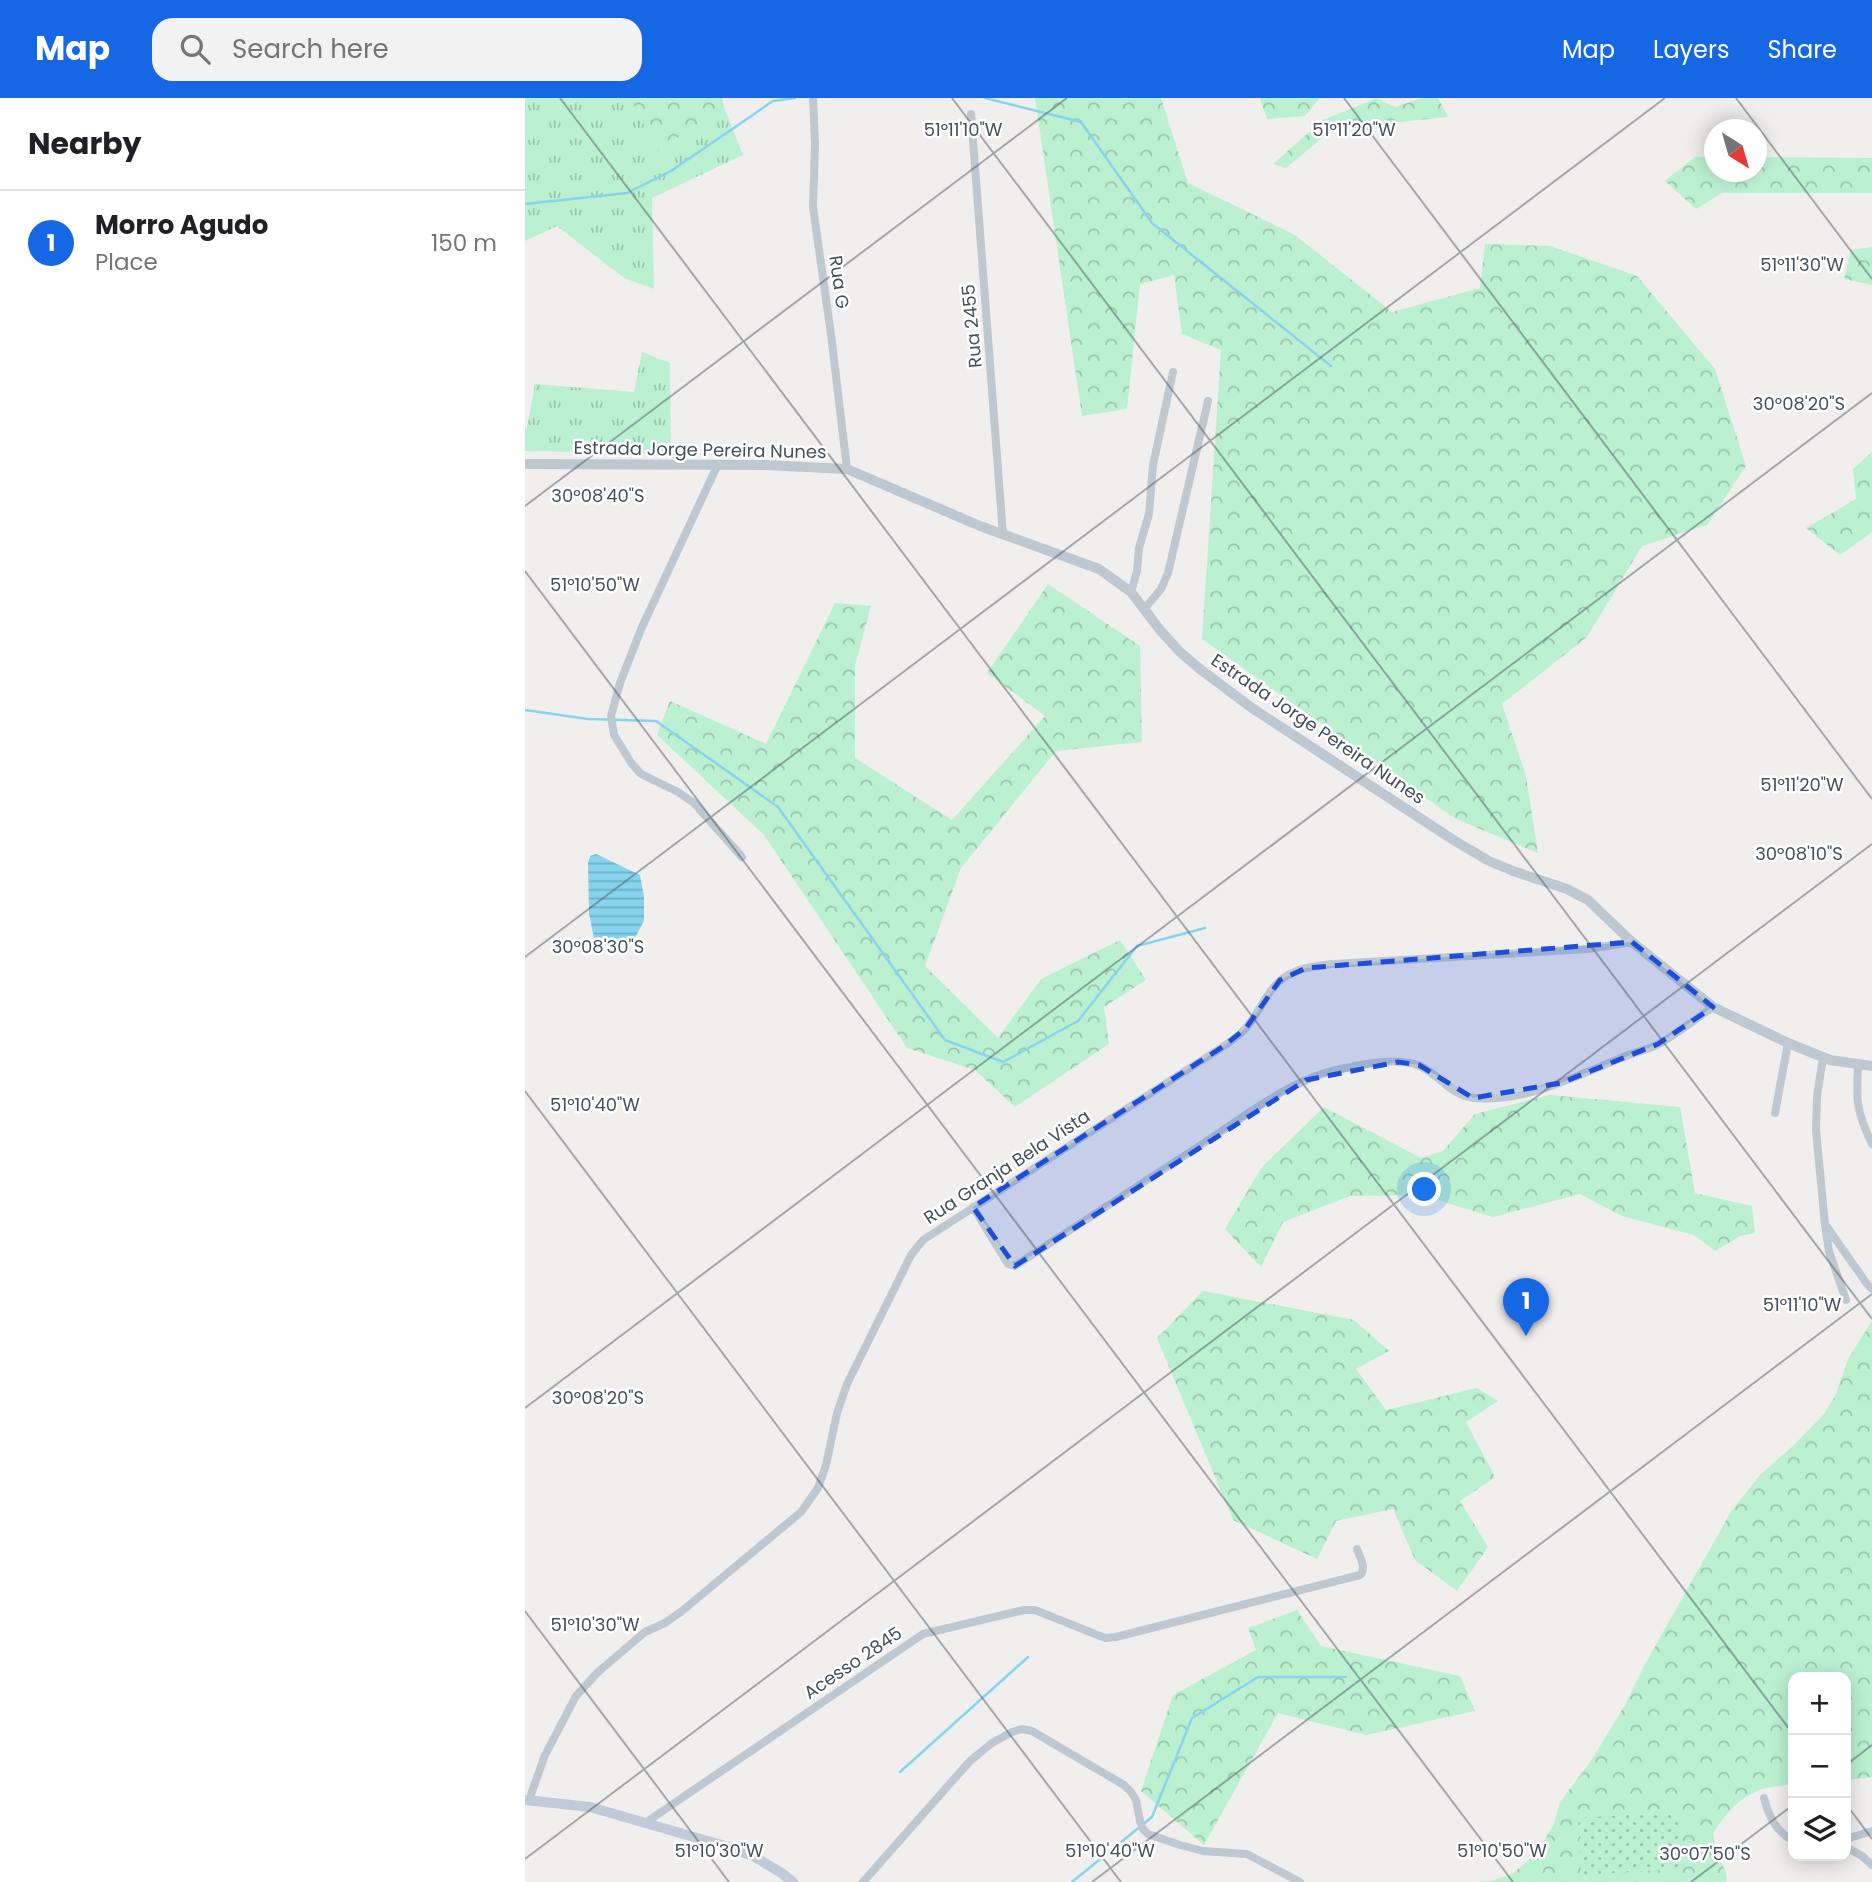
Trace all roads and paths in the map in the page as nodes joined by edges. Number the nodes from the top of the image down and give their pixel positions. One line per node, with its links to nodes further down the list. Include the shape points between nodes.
1 (813, 98): 7 (street, Rua G, via 813,207)
2 (971, 114): 8 (street, Rua 2455)
3 (1173, 372): 9 (street)
4 (1208, 401): 10 (street, via 1168,573)
5 (525, 464): 6 (street, Estrada Jorge Pereira Nunes)
6 (718, 464): 7 (street, Estrada Jorge Pereira Nunes); 11 (street, via 642,627 611,716 614,735 641,774 694,803)
7 (847, 469): 8 (street, Estrada Jorge Pereira Nunes)
8 (1003, 535): 9 (street, Estrada Jorge Pereira Nunes, via 1099,569)
9 (1131, 592): 10 (street, Estrada Jorge Pereira Nunes)
10 (1145, 608): 12 (street, Estrada Jorge Pereira Nunes, via 1180,652 1252,708 1489,861 1588,900)
11 (742, 857)
12 (1632, 942): 13 (street, Estrada Jorge Pereira Nunes); 20 (street, Rua Granja Bela Vista, via 1588,949 1333,964 1291,973 1280,980 1246,1028 1224,1046)
13 (1713, 1007): 14 (street, Estrada Jorge Pereira Nunes); 20 (street, via 1658,1044 1561,1083 1516,1095 1473,1098 1458,1094 1428,1070 1409,1063 1378,1063 1306,1080 1015,1266 1009,1264)
14 (1788, 1043): 15 (street, Estrada Jorge Pereira Nunes); 18 (street)
15 (1823, 1057): 16 (street, Estrada Jorge Pereira Nunes); 21 (street, via 1816,1130)
16 (1858, 1064): 17 (street, Estrada Jorge Pereira Nunes); 19 (street, via 1858,1110)
17 (1872, 1066)
18 (1775, 1112)
19 (1872, 1144)
20 (973, 1208): 26 (street, Rua Granja Bela Vista, via 923,1240 911,1255 847,1384 818,1488 801,1512 682,1611 645,1632 598,1672 576,1696)
21 (1825, 1225): 22 (street); 23 (street)
22 (1872, 1289)
23 (1846, 1300)
24 (1357, 1549): 27 (street, Acesso 2845, via 1364,1567 1360,1576 1116,1637 1105,1638 1024,1609 923,1634)
25 (1764, 1798): 29 (street, via 1772,1821)
26 (527, 1800): 27 (main road, via 590,1807)
27 (645, 1823): 33 (main road, via 753,1856)
28 (1872, 1831): 30 (street)
29 (1788, 1837)
30 (1851, 1837)
31 (1851, 1850): 32 (street)
32 (1872, 1864)
33 (793, 1882)
34 (863, 1882): 35 (street, via 970,1761 1022,1729 1124,1785 1136,1800 1148,1834 1203,1851 1247,1853)
35 (1300, 1882)

